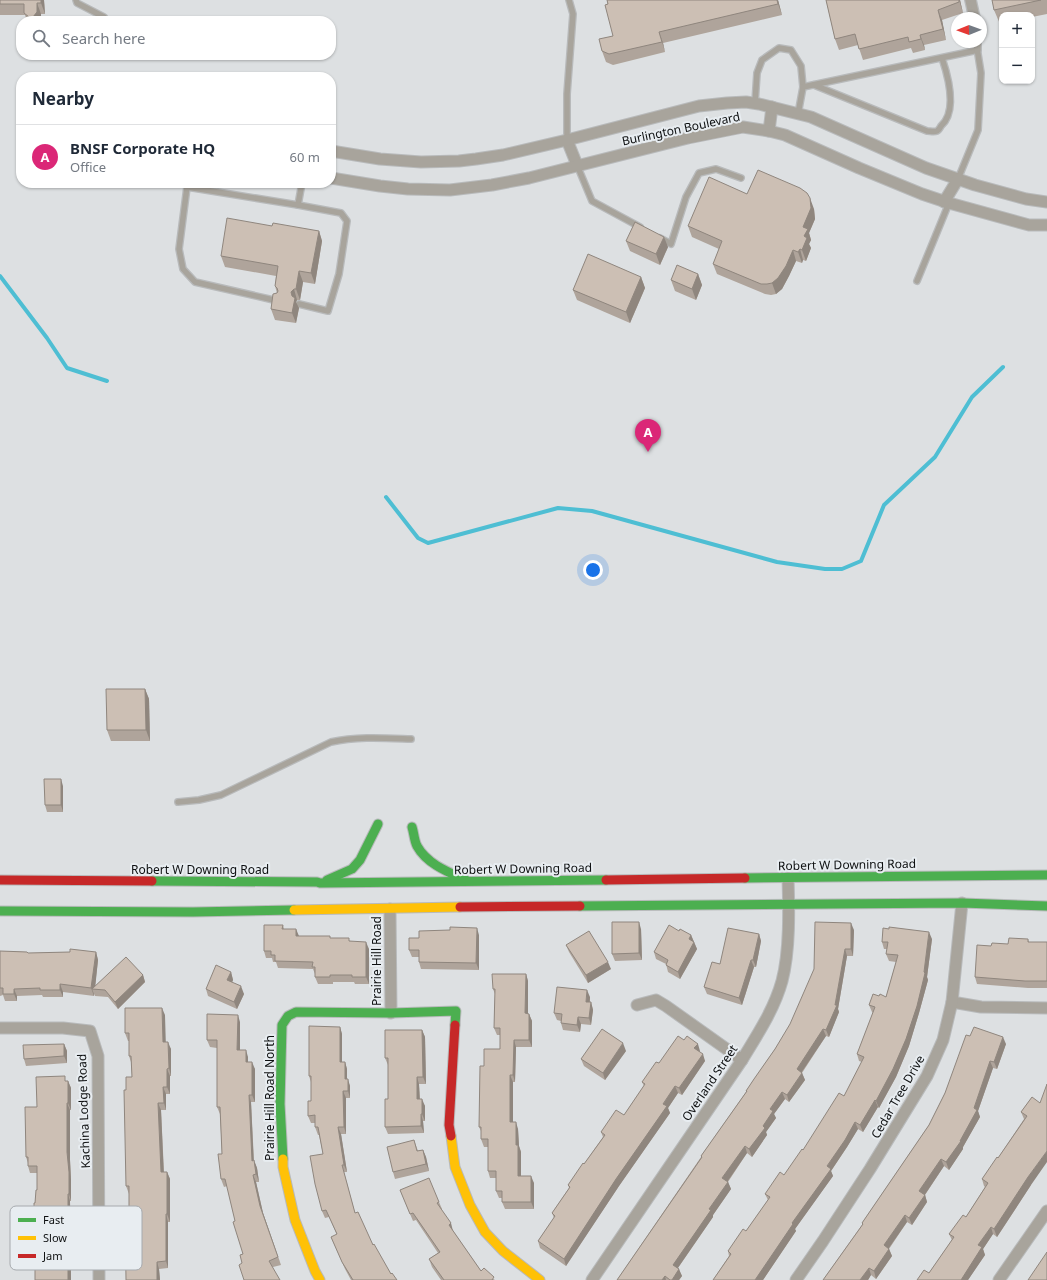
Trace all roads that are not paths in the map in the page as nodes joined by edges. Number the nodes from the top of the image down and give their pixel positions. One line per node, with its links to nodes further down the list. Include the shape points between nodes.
1 (76, 0): 7 (lane, via 77,3)
2 (569, 0): 16 (lane, via 573,14 567,94)
3 (968, 0): 5 (lane)
4 (973, 0): 6 (lane)
5 (971, 12)
6 (976, 12)
7 (102, 16)
8 (978, 50): 9 (lane); 21 (lane, via 981,73 978,130)
9 (942, 58): 10 (lane); 10 (lane, via 949,83 950,101 948,117 937,131 927,131)
10 (814, 85): 11 (lane)
11 (803, 87): 12 (lane, via 801,66 791,50 779,48 762,60); 14 (lane)
12 (755, 103): 13 (street, Burlington Boulevard); 16 (street, Burlington Boulevard, via 699,106)
13 (772, 107): 14 (street, Burlington Boulevard); 15 (street)
14 (798, 114): 21 (street, Burlington Boulevard, via 811,117 926,168)
15 (769, 130): 18 (street, Burlington Boulevard, via 740,128 688,138); 26 (street, Burlington Boulevard)
16 (567, 140): 17 (street, Burlington Boulevard, via 503,155 459,161 380,159); 18 (street)
17 (336, 152)
18 (577, 166): 20 (street, Burlington Boulevard, via 492,185 450,190 408,189); 29 (lane, via 592,201)
19 (741, 178): 30 (lane, via 716,169 699,173 686,197 671,244)
20 (336, 179)
21 (958, 179): 25 (street, Burlington Boulevard, via 975,186); 26 (street)
22 (187, 188): 32 (lane, via 179,249 183,269 194,282)
23 (203, 188): 27 (lane)
24 (301, 188): 27 (lane)
25 (1047, 202)
26 (946, 203): 28 (street, Burlington Boulevard, via 1029,224); 31 (lane)
27 (298, 206): 33 (lane, via 341,213 347,221 339,274 328,311)
28 (1047, 225)
29 (645, 230)
30 (651, 233)
31 (917, 281)
32 (278, 301)
33 (299, 304)
34 (411, 739): 35 (lane, via 379,738 331,742 221,795)
35 (178, 802)
36 (378, 824): 42 (main road, via 360,860 352,869)
37 (412, 828): 41 (main road, via 417,846 425,857 437,867)
38 (1047, 875): 39 (main road, Robert W Downing Road)
39 (788, 878): 41 (main road, Robert W Downing Road); 44 (street, Overland Street)
40 (0, 880): 42 (main road, Robert W Downing Road)
41 (471, 882): 42 (main road, Robert W Downing Road)
42 (320, 883)
43 (962, 903): 44 (main road); 45 (main road); 48 (street, Cedar Tree Drive)
44 (788, 904): 46 (main road); 53 (street, Overland Street, via 782,981 774,1003)
45 (1047, 906)
46 (390, 909): 47 (main road); 51 (street, Prairie Hill Road)
47 (0, 911)
48 (952, 1002): 50 (street, via 981,1007); 61 (street, Cedar Tree Drive, via 943,1040 927,1076 870,1169)
49 (637, 1004): 53 (street, via 656,1000)
50 (1047, 1008)
51 (391, 1013): 58 (main road, Prairie Hill Road North, via 296,1012 288,1016 282,1025 280,1104 283,1167 295,1220); 59 (main road, Prairie Hill Road North, via 456,1011 449,1125 455,1167 470,1205 485,1232 503,1251)
52 (0, 1028): 54 (street, Kachina Lodge Road, via 64,1028 90,1031 98,1056)
53 (742, 1060): 60 (street, Overland Street)
54 (99, 1206)
55 (1047, 1211): 62 (street)
56 (99, 1270): 57 (street, Kachina Lodge Road)
57 (99, 1280)
58 (320, 1280)
59 (540, 1280)
60 (592, 1280)
61 (796, 1280)
62 (999, 1280)

